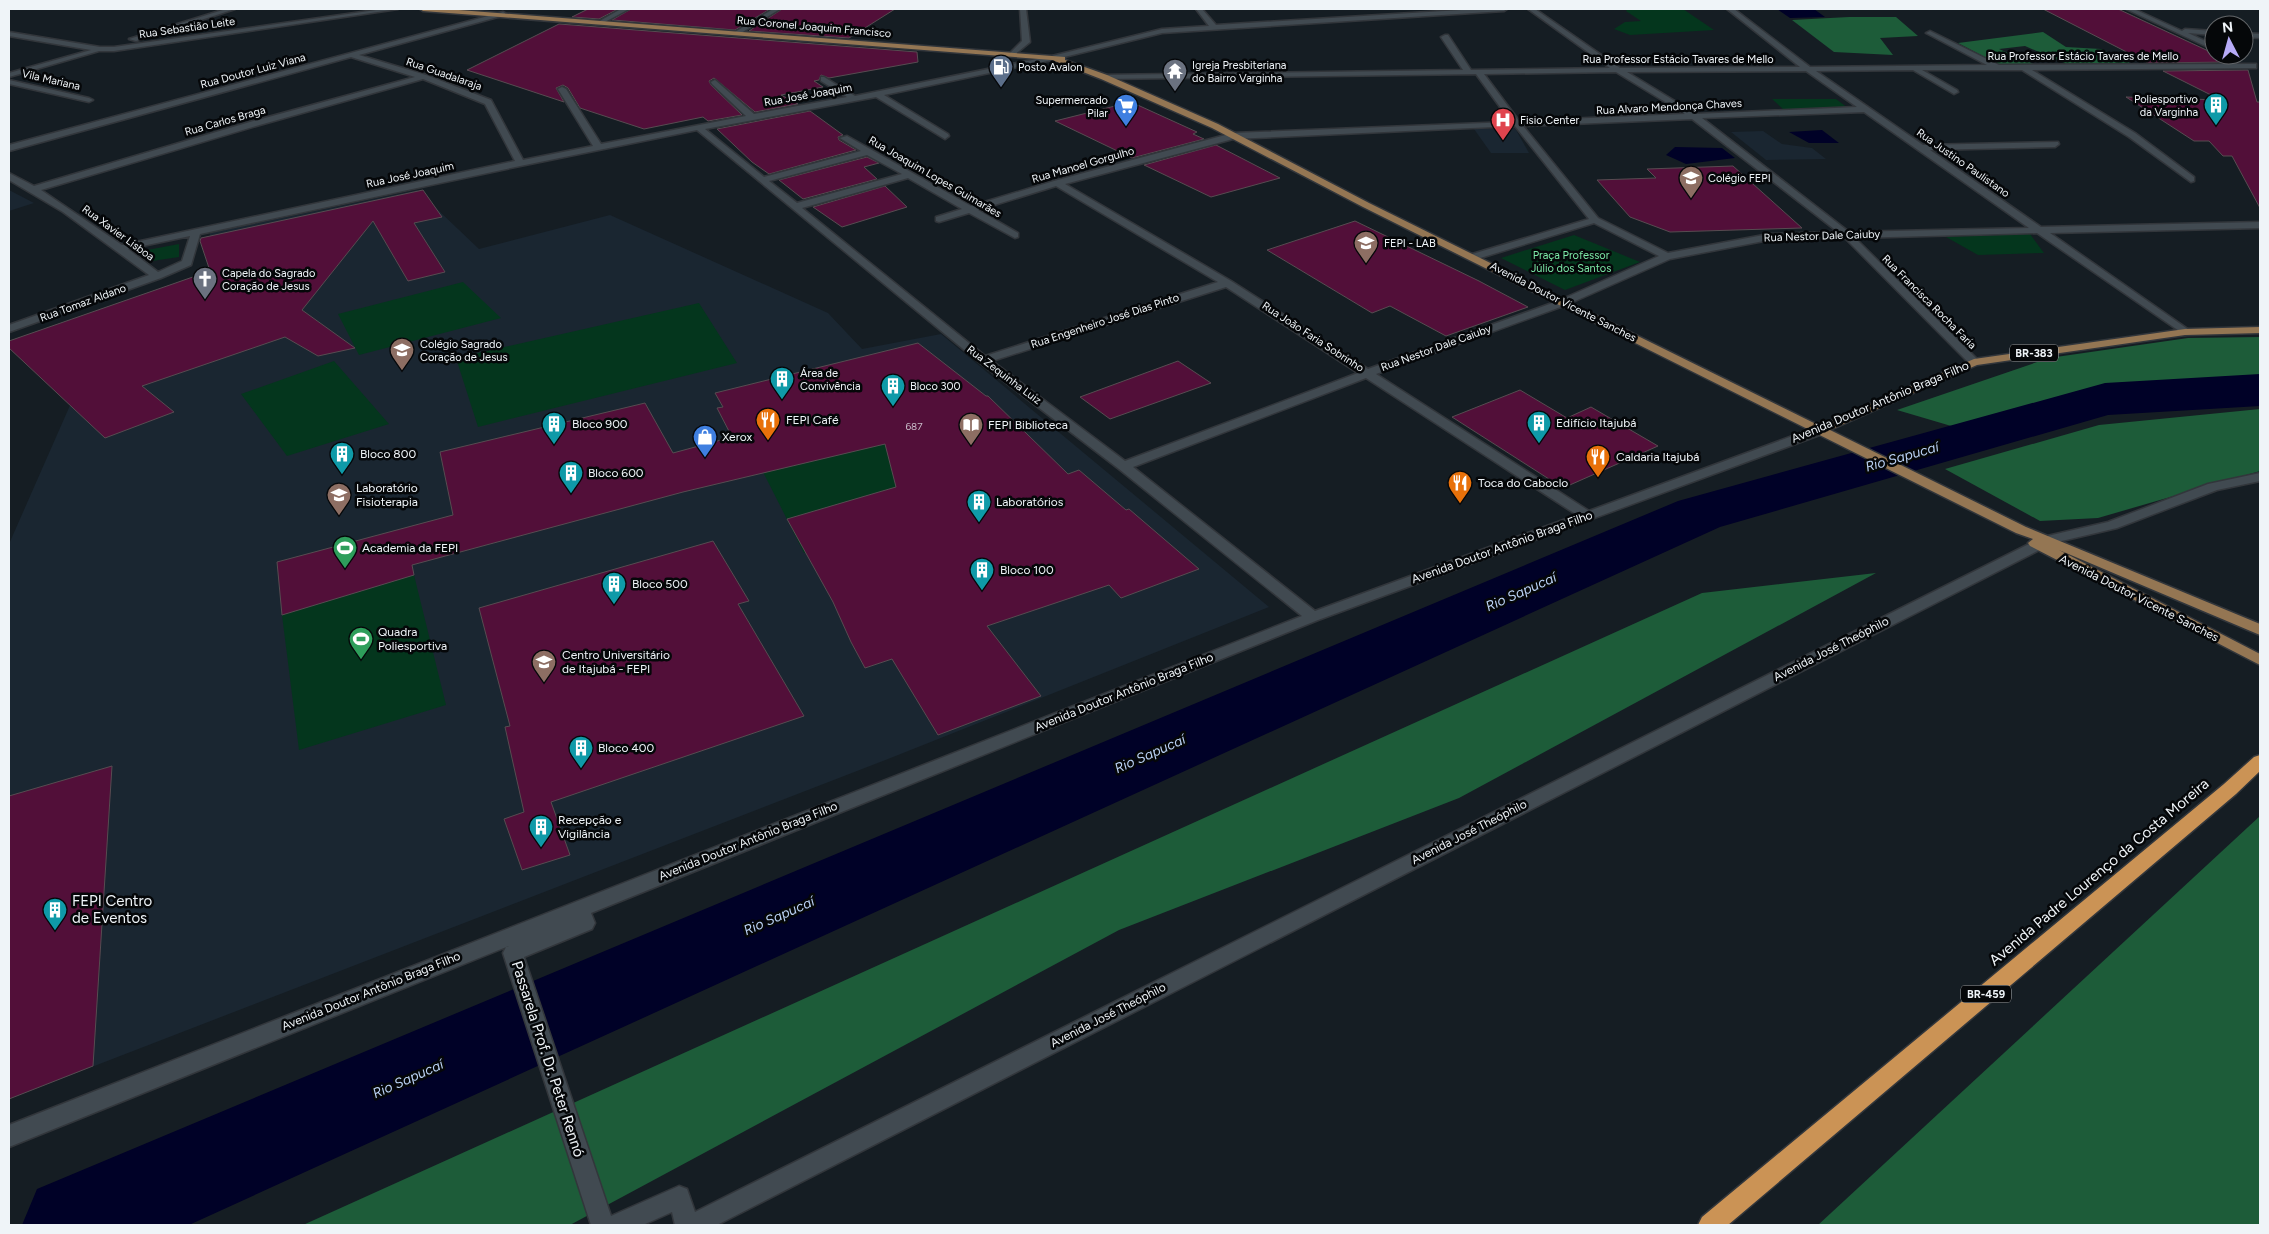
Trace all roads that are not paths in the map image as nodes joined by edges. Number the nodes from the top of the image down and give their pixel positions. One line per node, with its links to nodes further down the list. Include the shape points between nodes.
1 (232, 9): 24 (street)
2 (395, 9): 24 (street, Rua Sebastião Leite)
3 (423, 9): 13 (main road, Rua Coronel Joaquim Francisco)
4 (626, 9): 15 (street)
5 (777, 9): 18 (street)
6 (1023, 9): 25 (street, via 1026,42)
7 (1199, 9): 16 (street)
8 (1353, 9): 14 (street)
9 (1504, 9): 14 (street, Rua José Joaquim)
10 (1531, 9): 33 (street, Rua Francisca Rocha Faria)
11 (1730, 9): 31 (street, Rua Justino Paulistano)
12 (2129, 9): 17 (street)
13 (503, 14): 15 (main road, Rua Coronel Joaquim Francisco); 26 (street, Rua Doutor Luiz Viana)
14 (1362, 17): 16 (street, Rua José Joaquim)
15 (601, 22): 18 (main road, Rua Coronel Joaquim Francisco)
16 (1214, 27): 27 (street, Rua José Joaquim, via 1137,35)
17 (2174, 30): 19 (street); 23 (street)
18 (739, 32): 25 (main road, Rua Coronel Joaquim Francisco)
19 (2204, 32)
20 (1930, 33): 29 (street)
21 (9, 34): 24 (street)
22 (1445, 37): 35 (street)
23 (2204, 44)
24 (100, 50): 37 (street)
25 (1013, 54): 27 (main road, Rua Coronel Joaquim Francisco)
26 (354, 56): 38 (street, Rua Guadalaraja); 57 (street, Rua Doutor Luiz Viana)
27 (1052, 58): 39 (main road, Avenida Doutor Vicente Sanches); 45 (street, Rua José Joaquim)
28 (2253, 66): 30 (street, Rua Professor Estácio Tavares de Mello); 34 (street)
29 (1997, 68): 30 (street, Rua Professor Estácio Tavares de Mello); 32 (street, Rua Professor Estácio Tavares de Mello)
30 (2024, 68): 64 (street, via 2132,135)
31 (1808, 69): 32 (street, Rua Professor Estácio Tavares de Mello); 33 (street, Rua Professor Estácio Tavares de Mello); 48 (street, Rua Justino Paulistano)
32 (1914, 69): 44 (street)
33 (1618, 70): 36 (street, Rua Professor Estácio Tavares de Mello); 50 (street, Rua Francisca Rocha Faria)
34 (2260, 70)
35 (1469, 73): 36 (street, Rua Professor Estácio Tavares de Mello); 39 (street, Rua Professor Estácio Tavares de Mello)
36 (1479, 73): 51 (street)
37 (9, 75)
38 (422, 77): 61 (street, Rua Guadalaraja, via 488,102); 67 (street, Rua Carlos Braga)
39 (1104, 77): 54 (main road, Avenida Doutor Vicente Sanches)
40 (824, 79): 46 (street)
41 (9, 82): 47 (street, Vila Mariana)
42 (715, 82): 49 (street)
43 (562, 89): 58 (street)
44 (1954, 92)
45 (877, 94): 46 (street, Rua José Joaquim); 53 (street)
46 (855, 99): 49 (street, Rua José Joaquim)
47 (89, 100)
48 (1867, 109): 50 (street, Rua Alvaro Mendonça Chaves); 59 (street, Rua Justino Paulistano)
49 (752, 117): 52 (street, Rua José Joaquim)
50 (1695, 117): 51 (street, Rua Alvaro Mendonça Chaves); 76 (street, Rua Francisca Rocha Faria)
51 (1518, 126): 54 (street, Rua Alvaro Mendonça Chaves); 71 (street)
52 (699, 128): 58 (street, Rua José Joaquim); 65 (street, Rua Zequinha Luiz)
53 (945, 136)
54 (1233, 136): 66 (street, Rua Manoel Gorgulho); 79 (main road, Avenida Doutor Vicente Sanches)
55 (844, 138): 60 (street, Rua Joaquim Lopes Guimarães)
56 (2055, 144): 59 (street)
57 (9, 148)
58 (600, 148): 61 (street, Rua José Joaquim)
59 (1922, 148): 73 (street, Rua Justino Paulistano)
60 (868, 152): 62 (street, Rua Joaquim Lopes Guimarães); 65 (street)
61 (520, 163): 74 (street, Rua José Joaquim)
62 (909, 175): 68 (street); 69 (street, Rua Joaquim Lopes Guimarães)
63 (9, 176): 67 (street, Rua Xavier Lisboa)
64 (2191, 179)
65 (762, 180): 68 (street, Rua Zequinha Luiz)
66 (1057, 183): 69 (street, Rua Manoel Gorgulho); 81 (street, Rua João Faria Sobrinho)
67 (34, 189): 77 (street, Rua Xavier Lisboa)
68 (795, 207): 86 (street, Rua Zequinha Luiz)
69 (969, 209): 70 (street, Rua Manoel Gorgulho); 75 (street, Rua Joaquim Lopes Guimarães)
70 (939, 218)
71 (1595, 220): 78 (street); 79 (street)
72 (2260, 225): 73 (street, Rua Nestor Dale Caiuby)
73 (2039, 230): 76 (street, Rua Nestor Dale Caiuby); 85 (street, Rua Justino Paulistano)
74 (196, 231): 77 (street, Rua José Joaquim); 80 (street, Rua Xavier Lisboa, via 187,263)
75 (1014, 235)
76 (1846, 235): 78 (street, Rua Nestor Dale Caiuby, via 1769,237); 87 (street, Rua Francisca Rocha Faria)
77 (121, 248): 80 (street, Rua Xavier Lisboa)
78 (1667, 256): 82 (street, Rua Nestor Dale Caiuby)
79 (1473, 257): 82 (main road, Avenida Doutor Vicente Sanches)
80 (157, 276): 83 (street, Rua Tomaz Aldano)
81 (1227, 282): 86 (street, Rua Engenheiro José Dias Pinto); 88 (street, Rua João Faria Sobrinho)
82 (1562, 302): 88 (street, Rua Nestor Dale Caiuby); 89 (main road, Avenida Doutor Vicente Sanches)
83 (9, 329)
84 (2260, 330): 85 (main road, Avenida Doutor Antônio Braga Filho / BR-383)
85 (2185, 332): 87 (main road, Avenida Doutor Antônio Braga Filho / BR-383)
86 (983, 360): 90 (street, Rua Zequinha Luiz)
87 (1974, 362): 89 (main road, Avenida Doutor Antônio Braga Filho / BR-383)
88 (1368, 373): 90 (street, Rua Nestor Dale Caiuby); 92 (street, Rua João Faria Sobrinho)
89 (1821, 430): 92 (street, Avenida Doutor Antônio Braga Filho); 93 (main road, Avenida Doutor Vicente Sanches)
90 (1124, 466): 94 (street, Rua Zequinha Luiz)
91 (2260, 477): 93 (street, Avenida José Theóphilo, via 2213,487 2112,525)
92 (1588, 516): 94 (street, Avenida Doutor Antônio Braga Filho)
93 (2043, 542): 95 (main road, Avenida Doutor Vicente Sanches); 96 (main road, Avenida Doutor Vicente Sanches); 103 (street, Avenida José Theóphilo)
94 (1313, 617): 98 (street, Avenida Doutor Antônio Braga Filho)
95 (2260, 630)
96 (2260, 660)
97 (2260, 761): 104 (highway, Avenida Padre Lourenço da Costa Moreira / BR-459)
98 (580, 907): 99 (street, Avenida Doutor Antônio Braga Filho); 100 (street, Passarela Prof. Dr. Peter Rennó, via 585,923 514,954)
99 (9, 1136)
100 (603, 1225)
101 (617, 1225): 102 (street, via 679,1197)
102 (687, 1225)
103 (693, 1225)
104 (1710, 1225)

